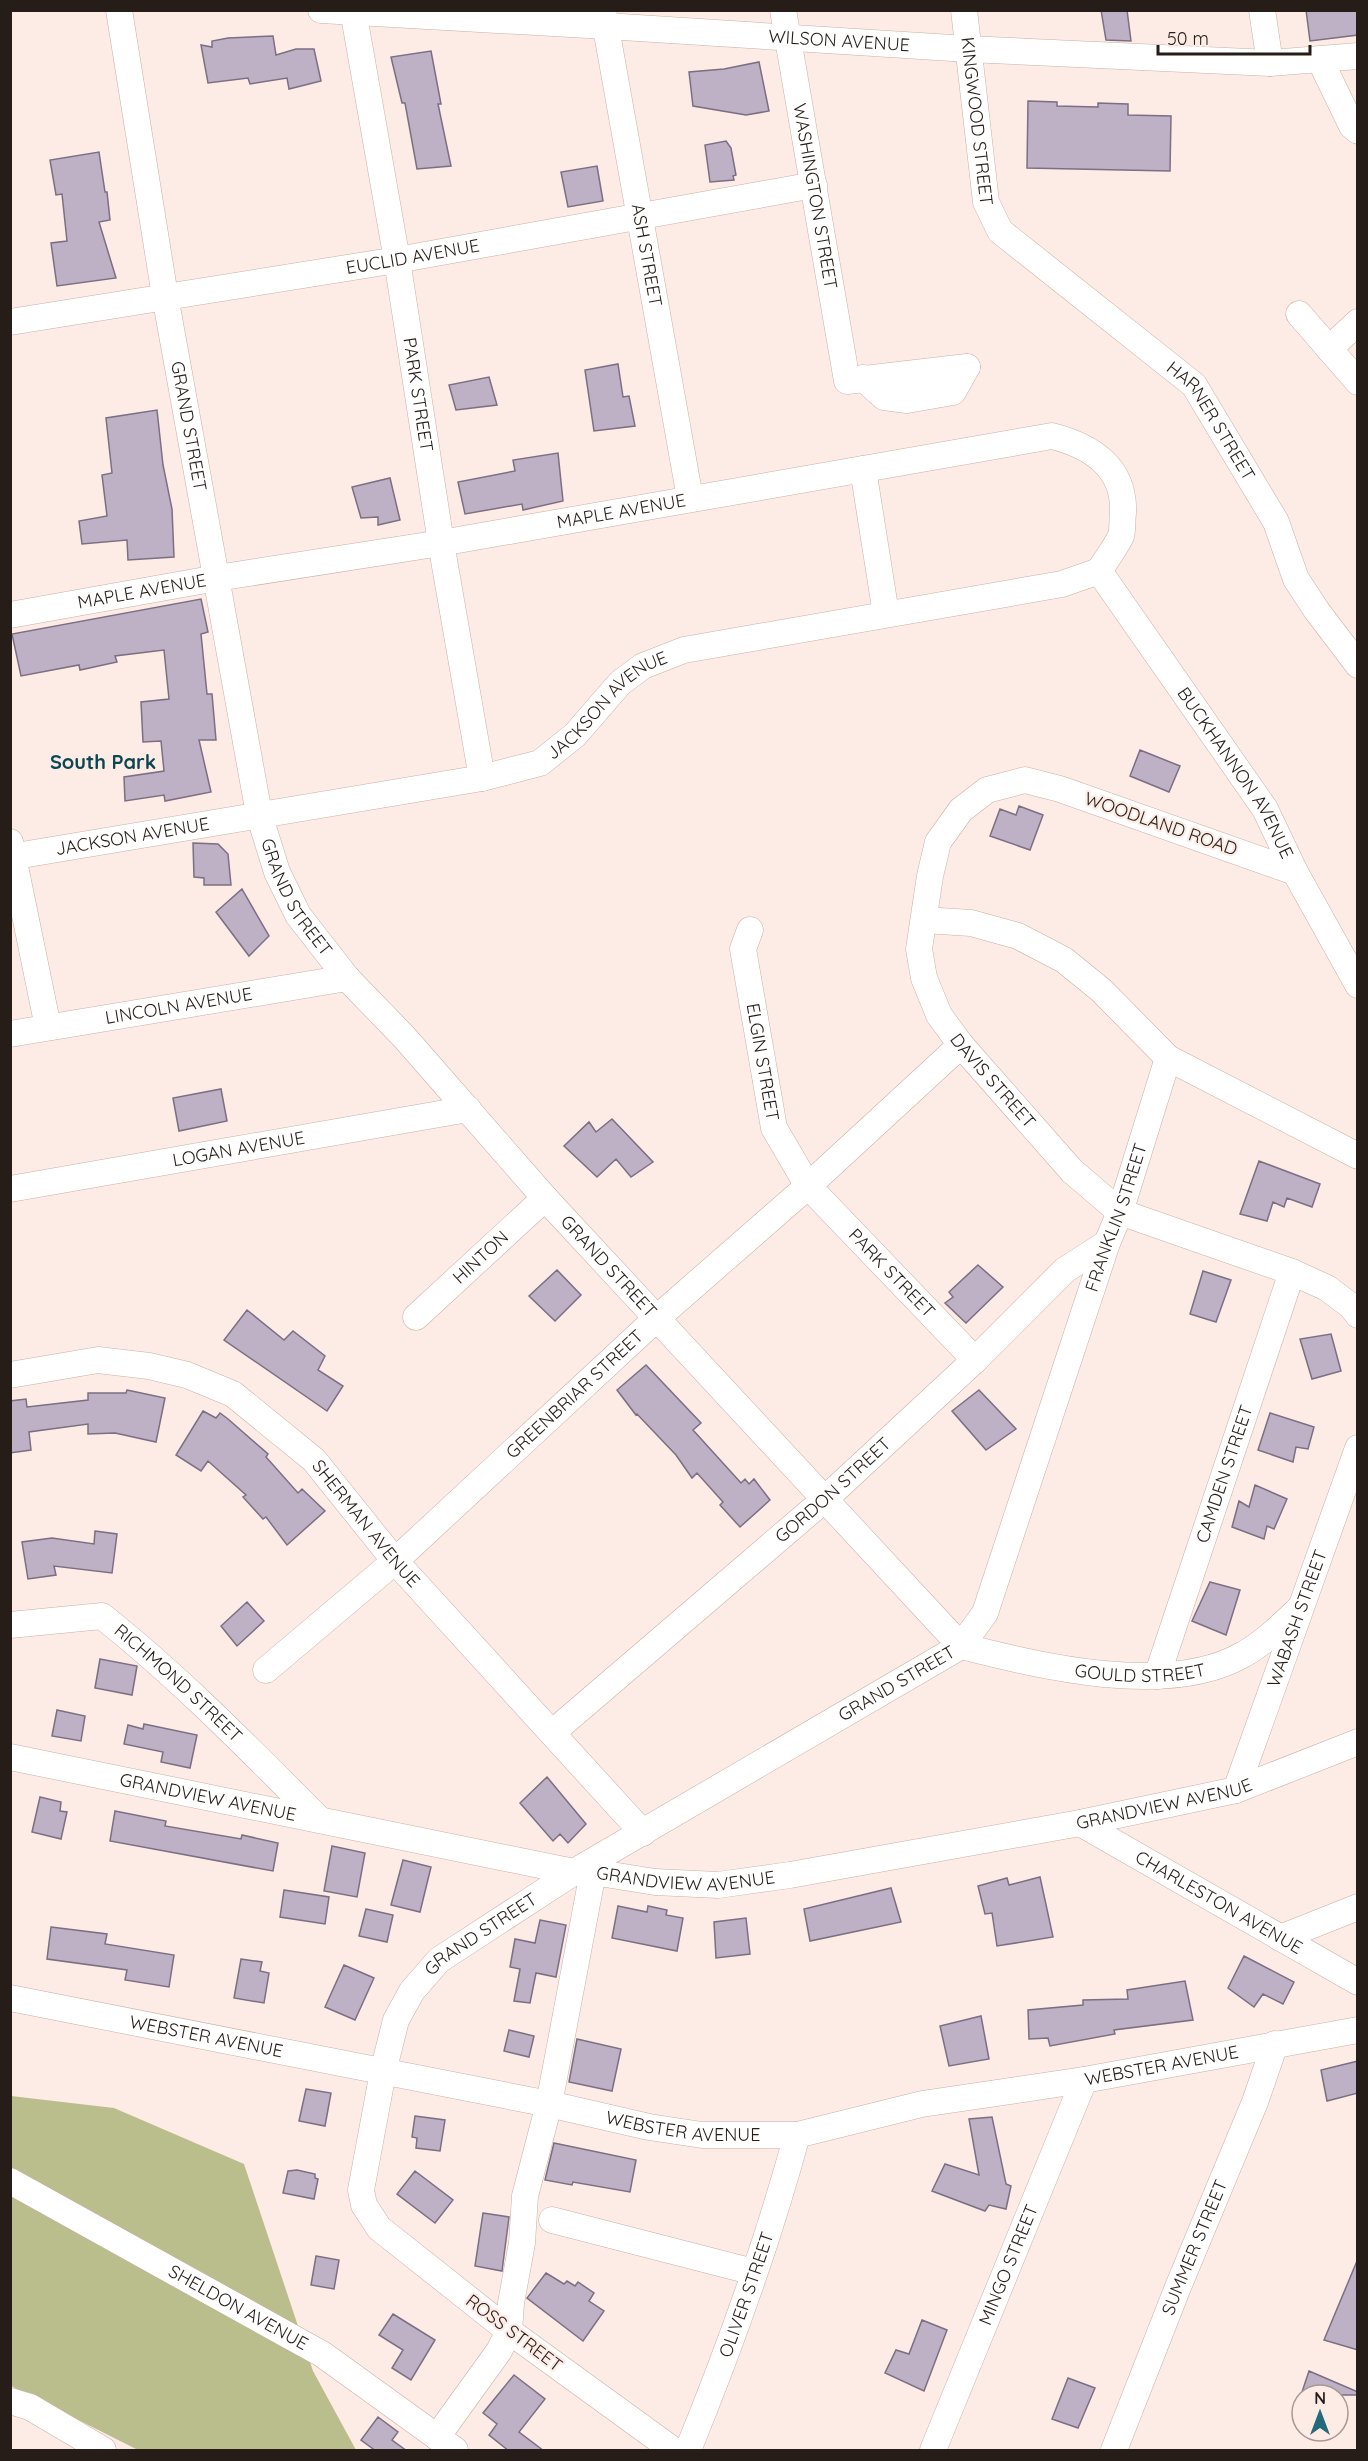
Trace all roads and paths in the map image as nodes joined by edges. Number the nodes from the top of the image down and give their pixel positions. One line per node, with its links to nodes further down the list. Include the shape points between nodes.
1 (119, 10): 18 (street, GRAND STREET)
2 (321, 10): 6 (street, WILSON AVENUE)
3 (783, 10): 8 (street, WASHINGTON STREET)
4 (964, 10): 9 (street, KINGWOOD STREET)
5 (1262, 10): 12 (street)
6 (353, 11): 7 (street, WILSON AVENUE); 17 (street, PARK STREET)
7 (604, 18): 8 (street, WILSON AVENUE); 15 (street, ASH STREET)
8 (789, 38): 9 (street, WILSON AVENUE); 14 (street, WASHINGTON STREET)
9 (968, 49): 12 (street, WILSON AVENUE); 16 (street, KINGWOOD STREET, via 986,202)
10 (1358, 56): 11 (street, WILSON AVENUE)
11 (1320, 60): 12 (street, WILSON AVENUE); 13 (street)
12 (1270, 63)
13 (1358, 132)
14 (814, 185): 15 (street, EUCLID AVENUE); 23 (street, WASHINGTON STREET)
15 (640, 216): 17 (street, EUCLID AVENUE); 26 (street, ASH STREET)
16 (1000, 231): 32 (street, HARNER STREET, via 1194,385 1276,522 1296,579)
17 (397, 260): 18 (street, EUCLID AVENUE); 27 (street, PARK STREET)
18 (165, 296): 20 (street, EUCLID AVENUE); 29 (street, GRAND STREET)
19 (1299, 314): 22 (street)
20 (10, 322)
21 (1358, 322): 22 (street)
22 (1329, 349): 24 (street)
23 (855, 379)
24 (1358, 382)
25 (863, 468): 26 (street, MAPLE AVENUE); 28 (street, MAPLE AVENUE, via 1052,436 1075,442 1098,455 1119,482 1122,534); 30 (street)
26 (690, 498): 27 (street, MAPLE AVENUE)
27 (441, 543): 29 (street, MAPLE AVENUE); 33 (street, PARK STREET)
28 (1099, 571): 30 (street, JACKSON AVENUE, via 1062,584); 37 (street, BUCKHANNON AVENUE, via 1264,809)
29 (218, 578): 31 (street, MAPLE AVENUE); 35 (street, GRAND STREET)
30 (886, 614): 33 (street, JACKSON AVENUE, via 684,650 643,666 620,683 575,735 540,764)
31 (10, 615)
32 (1358, 665)
33 (482, 778): 35 (street, JACKSON AVENUE)
34 (1025, 780): 37 (street, WOODLAND ROAD); 38 (street, DAVIS STREET, via 987,790 961,810 938,842)
35 (259, 814): 36 (street, JACKSON AVENUE); 40 (street, GRAND STREET, via 277,872 298,915)
36 (11, 852): 42 (street)
37 (1295, 872): 41 (street, BUCKHANNON AVENUE)
38 (924, 920): 44 (street, DAVIS STREET, via 919,949 924,978 939,1015); 45 (street, via 971,923 1009,933 1064,960 1101,990)
39 (750, 930): 48 (street, ELGIN STREET, via 743,949 774,1128)
40 (347, 978): 42 (street, LINCOLN AVENUE); 46 (street, GRAND STREET)
41 (1358, 985)
42 (48, 1027): 43 (street, LINCOLN AVENUE)
43 (10, 1034)
44 (961, 1045): 48 (street, GREENBRIAR STREET); 51 (street, DAVIS STREET, via 1072,1171)
45 (1168, 1058): 47 (street); 51 (street, FRANKLIN STREET)
46 (468, 1109): 49 (street, LOGAN AVENUE); 50 (street, GRAND STREET)
47 (1358, 1156)
48 (808, 1185): 56 (street, GREENBRIAR STREET); 57 (street, PARK STREET)
49 (10, 1189)
50 (545, 1198): 55 (street, HINTON); 56 (street, GRAND STREET)
51 (1119, 1212): 52 (street, FRANKLIN STREET); 53 (street)
52 (1107, 1243): 57 (street, GORDON STREET, via 1065,1270); 64 (street, FRANKLIN STREET, via 985,1613)
53 (1292, 1272): 54 (street, via 1327,1288); 66 (street, CAMDEN STREET)
54 (1358, 1315)
55 (416, 1317)
56 (657, 1318): 60 (street, GRAND STREET); 61 (street, GREENBRIAR STREET)
57 (975, 1360): 60 (street, GORDON STREET)
58 (10, 1375): 61 (street, SHERMAN AVENUE, via 98,1360 187,1375 233,1394 314,1460)
59 (1358, 1448): 62 (street, WABASH STREET)
60 (825, 1499): 64 (street, GRAND STREET); 67 (street, GORDON STREET)
61 (395, 1561): 65 (street, GREENBRIAR STREET); 67 (street, SHERMAN AVENUE)
62 (1300, 1608): 66 (street, GOULD STREET, via 1244,1654 1205,1671); 70 (street, WABASH STREET)
63 (10, 1625): 71 (street, RICHMOND STREET, via 102,1616 199,1699)
64 (961, 1646): 66 (street, GOULD STREET, via 1087,1672); 73 (street, GRAND STREET)
65 (266, 1670)
66 (1157, 1676)
67 (553, 1732): 73 (street, SHERMAN AVENUE)
68 (1358, 1742): 70 (street, GRANDVIEW AVENUE)
69 (10, 1757): 71 (street, GRANDVIEW AVENUE)
70 (1236, 1790): 72 (street, GRANDVIEW AVENUE)
71 (318, 1818): 74 (street, GRANDVIEW AVENUE)
72 (1080, 1823): 74 (street, GRANDVIEW AVENUE, via 718,1885 655,1882); 76 (street, CHARLESTON AVENUE)
73 (643, 1833): 74 (street, GRAND STREET)
74 (584, 1872): 81 (street, GRAND STREET, via 439,1960 412,1991 396,2020); 83 (street)
75 (1358, 1907): 76 (street)
76 (1280, 1938): 77 (street, CHARLESTON AVENUE)
77 (1358, 1982)
78 (10, 1998): 81 (street, WEBSTER AVENUE)
79 (1358, 2030): 80 (street, WEBSTER AVENUE)
80 (1275, 2044): 82 (street, WEBSTER AVENUE); 96 (street, SUMMER STREET)
81 (383, 2073): 83 (street, WEBSTER AVENUE); 86 (street, GRAND STREET, via 361,2190)
82 (1084, 2080): 84 (street, WEBSTER AVENUE, via 922,2104); 95 (street, MINGO STREET)
83 (549, 2104): 84 (street, WEBSTER AVENUE, via 702,2135); 89 (street, via 525,2196)
84 (797, 2135): 88 (street, OLIVER STREET, via 775,2215)
85 (10, 2181): 91 (street, SHELDON AVENUE, via 322,2354)
86 (363, 2205): 89 (street, ROSS STREET, via 379,2228)
87 (552, 2220): 88 (street)
88 (754, 2271): 94 (street, OLIVER STREET)
89 (509, 2331): 91 (street); 93 (street, ROSS STREET)
90 (10, 2401): 92 (street, via 30,2407)
91 (446, 2444)
92 (104, 2451)
93 (673, 2451)
94 (688, 2451)
95 (933, 2451)
96 (1114, 2451)

